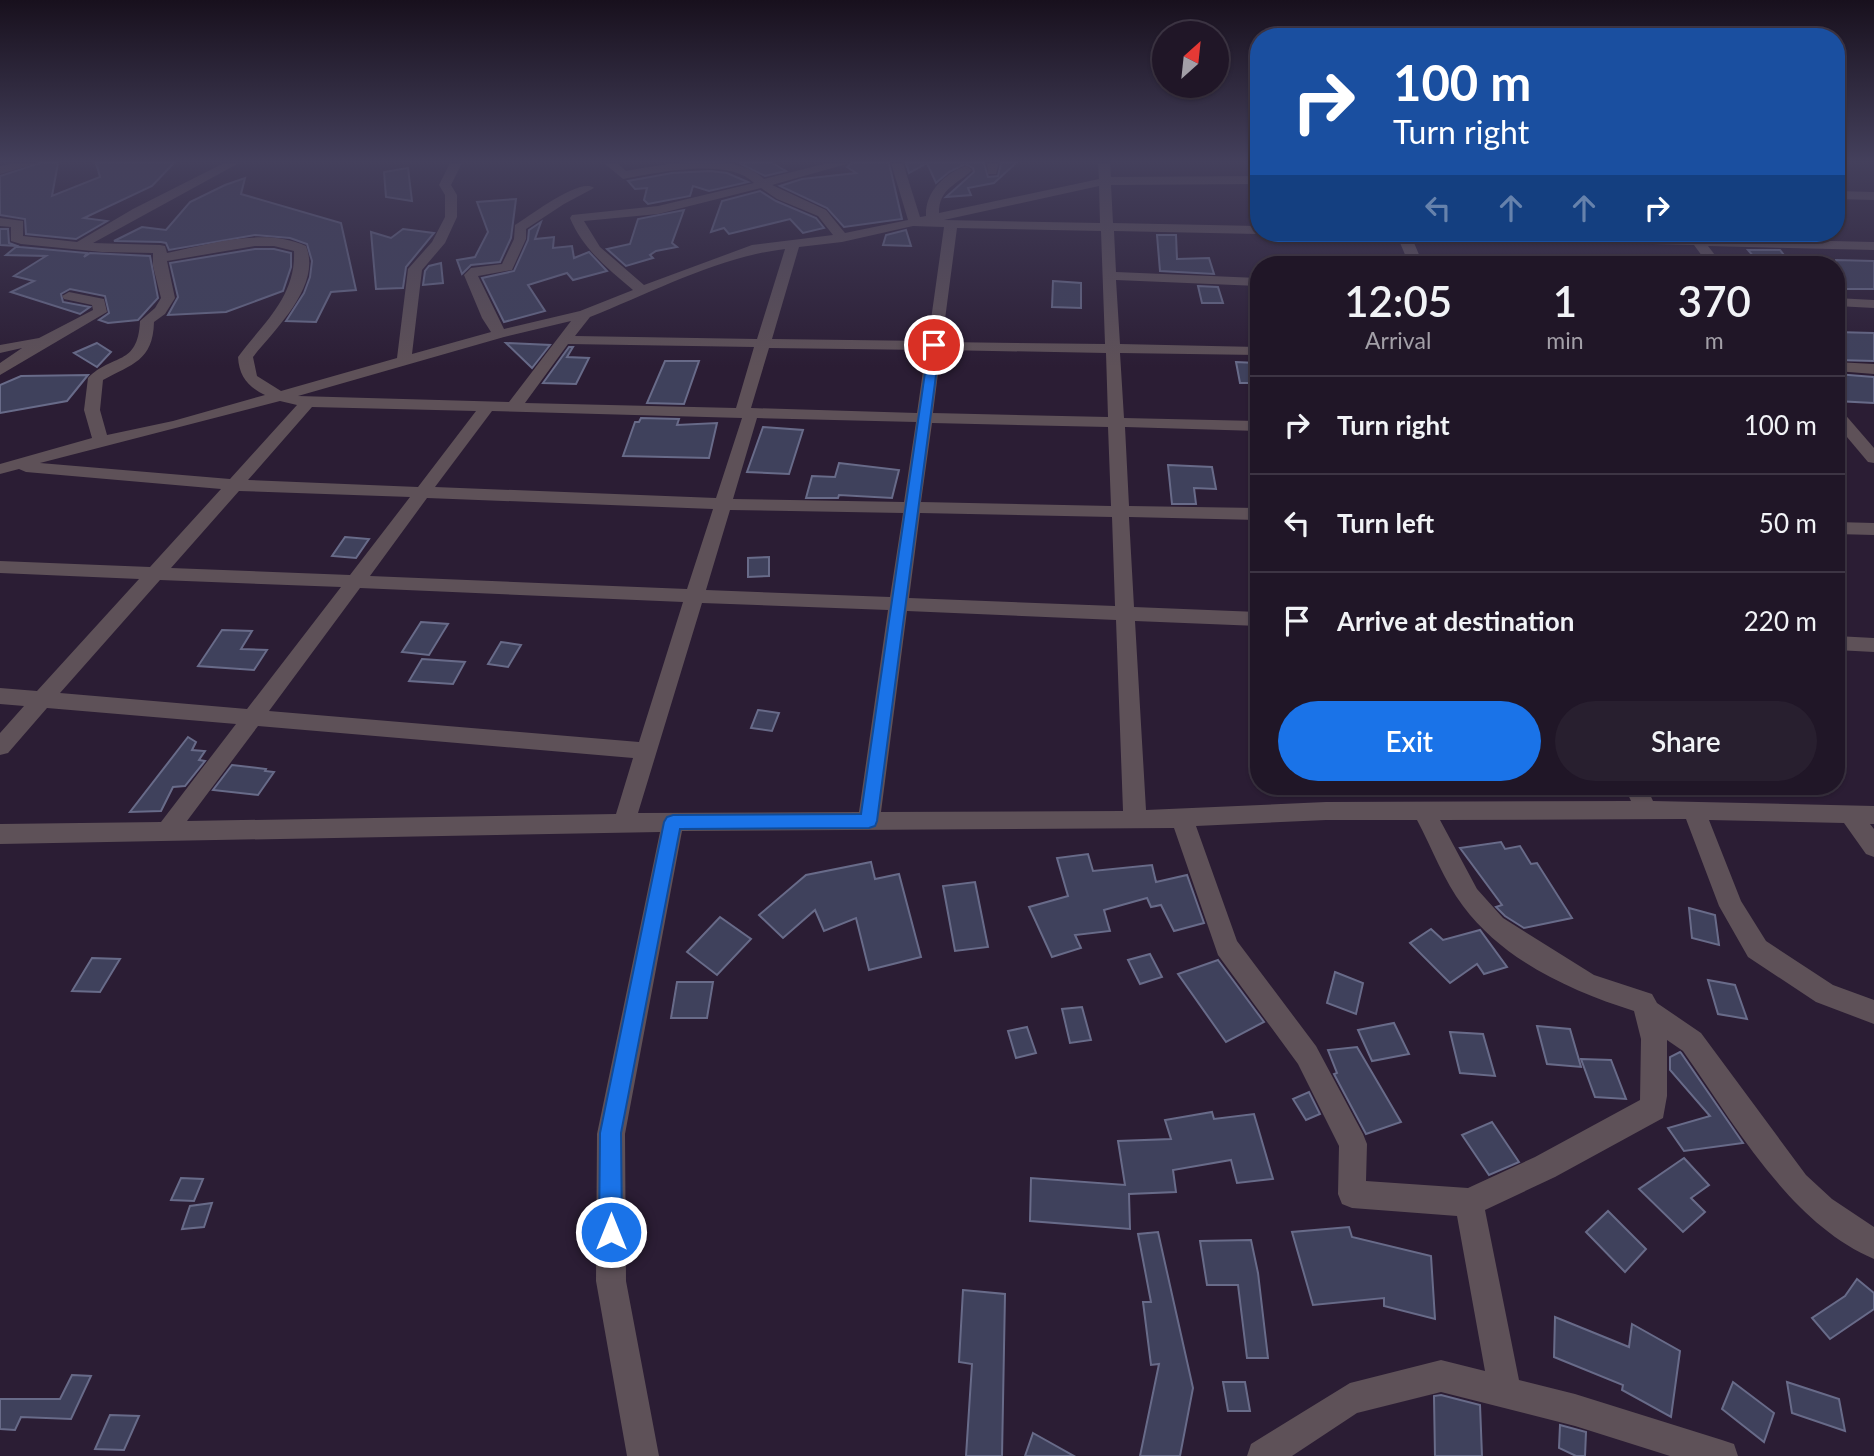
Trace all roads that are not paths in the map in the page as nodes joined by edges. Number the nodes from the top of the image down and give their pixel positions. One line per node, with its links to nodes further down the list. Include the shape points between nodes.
1 (17, 231): 14 (street, via 16,238 21,240)
2 (105, 231): 14 (street)
3 (444, 231): 33 (street, via 415,269)
4 (520, 231): 25 (street, via 507,267 471,275)
5 (580, 231): 20 (street)
6 (836, 231): 10 (street)
7 (876, 231): 10 (street)
8 (950, 231): 29 (street)
9 (1107, 231): 18 (street)
10 (842, 238): 13 (street)
11 (1698, 242): 16 (street)
12 (1794, 242): 15 (street)
13 (793, 244): 20 (street, via 727,257); 28 (street)
14 (79, 246): 17 (street, via 156,248)
15 (1874, 246)
16 (1709, 256)
17 (162, 258): 37 (street, via 227,245 278,242 294,243 301,249 303,265 287,307 245,357 249,376); 46 (street, via 168,298 147,321 146,345 136,358 96,378 92,389 93,422)
18 (1109, 276): 19 (street); 30 (street)
19 (1250, 282)
20 (642, 291): 24 (street)
21 (69, 296): 26 (street, via 99,302 100,313)
22 (1845, 302): 23 (street)
23 (1874, 304)
24 (585, 314): 25 (street); 27 (street)
25 (500, 334): 33 (street)
26 (53, 336): 31 (street); 36 (street)
27 (564, 340): 28 (street); 40 (street)
28 (763, 344): 29 (street); 41 (street)
29 (934, 345): 30 (street); 42 (street)
30 (1113, 347): 32 (street); 43 (street)
31 (0, 349)
32 (1250, 351)
33 (404, 360): 37 (street)
34 (1845, 367): 35 (street)
35 (1874, 369)
36 (0, 370)
37 (275, 397): 38 (street); 46 (street)
38 (308, 402): 39 (street); 51 (street)
39 (487, 407): 40 (street); 52 (street)
40 (514, 407): 41 (street)
41 (747, 413): 42 (street); 53 (street)
42 (924, 417): 43 (street); 54 (street)
43 (1116, 422): 45 (street); 55 (street)
44 (1845, 422): 48 (street)
45 (1250, 426)
46 (101, 441): 50 (street)
47 (1845, 441): 48 (street)
48 (1867, 442): 49 (street)
49 (1874, 458)
50 (6, 468): 51 (street)
51 (234, 485): 52 (street); 60 (street)
52 (423, 492): 53 (street); 61 (street)
53 (723, 504): 54 (street); 62 (street)
54 (912, 508): 55 (street); 63 (street)
55 (1120, 511): 56 (street); 64 (street)
56 (1250, 514)
57 (1845, 528): 58 (street)
58 (1874, 529)
59 (0, 567): 60 (street)
60 (155, 573): 61 (street); 69 (street)
61 (355, 582): 62 (street); 70 (street)
62 (694, 596): 63 (street); 72 (street)
63 (898, 604): 64 (street); 81 (street)
64 (1125, 614): 65 (street); 80 (street)
65 (1250, 619)
66 (1845, 643): 67 (street)
67 (1874, 645)
68 (0, 696): 69 (street)
69 (42, 699): 70 (street); 71 (street)
70 (253, 717): 72 (street); 84 (street)
71 (0, 747)
72 (646, 751): 83 (street)
73 (1639, 795): 74 (street)
74 (1646, 810): 75 (street); 76 (street)
75 (1695, 810): 77 (street); 88 (street, via 1731,906 1757,949 1825,994)
76 (1424, 811): 79 (street); 87 (street, via 1469,896 1494,926 1588,985 1643,1002)
77 (1850, 814): 78 (street); 86 (street)
78 (1874, 816)
79 (1182, 818): 80 (street); 89 (street, via 1227,947 1307,1055 1353,1144 1352,1194)
80 (1135, 820): 81 (street)
81 (869, 821): 82 (street)
82 (673, 822): 83 (street); 92 (street, via 611,1133 611,1281)
83 (624, 823): 84 (street)
84 (167, 831): 85 (street)
85 (0, 834)
86 (1874, 847)
87 (1649, 1012): 89 (street, via 1655,1070 1653,1108); 90 (street, via 1692,1042 1796,1185)
88 (1874, 1012)
89 (1469, 1202): 91 (street)
90 (1874, 1244)
91 (1505, 1392): 93 (street, via 1441,1376 1350,1399); 94 (street)
92 (643, 1456)
93 (1263, 1456)
94 (1722, 1456)

